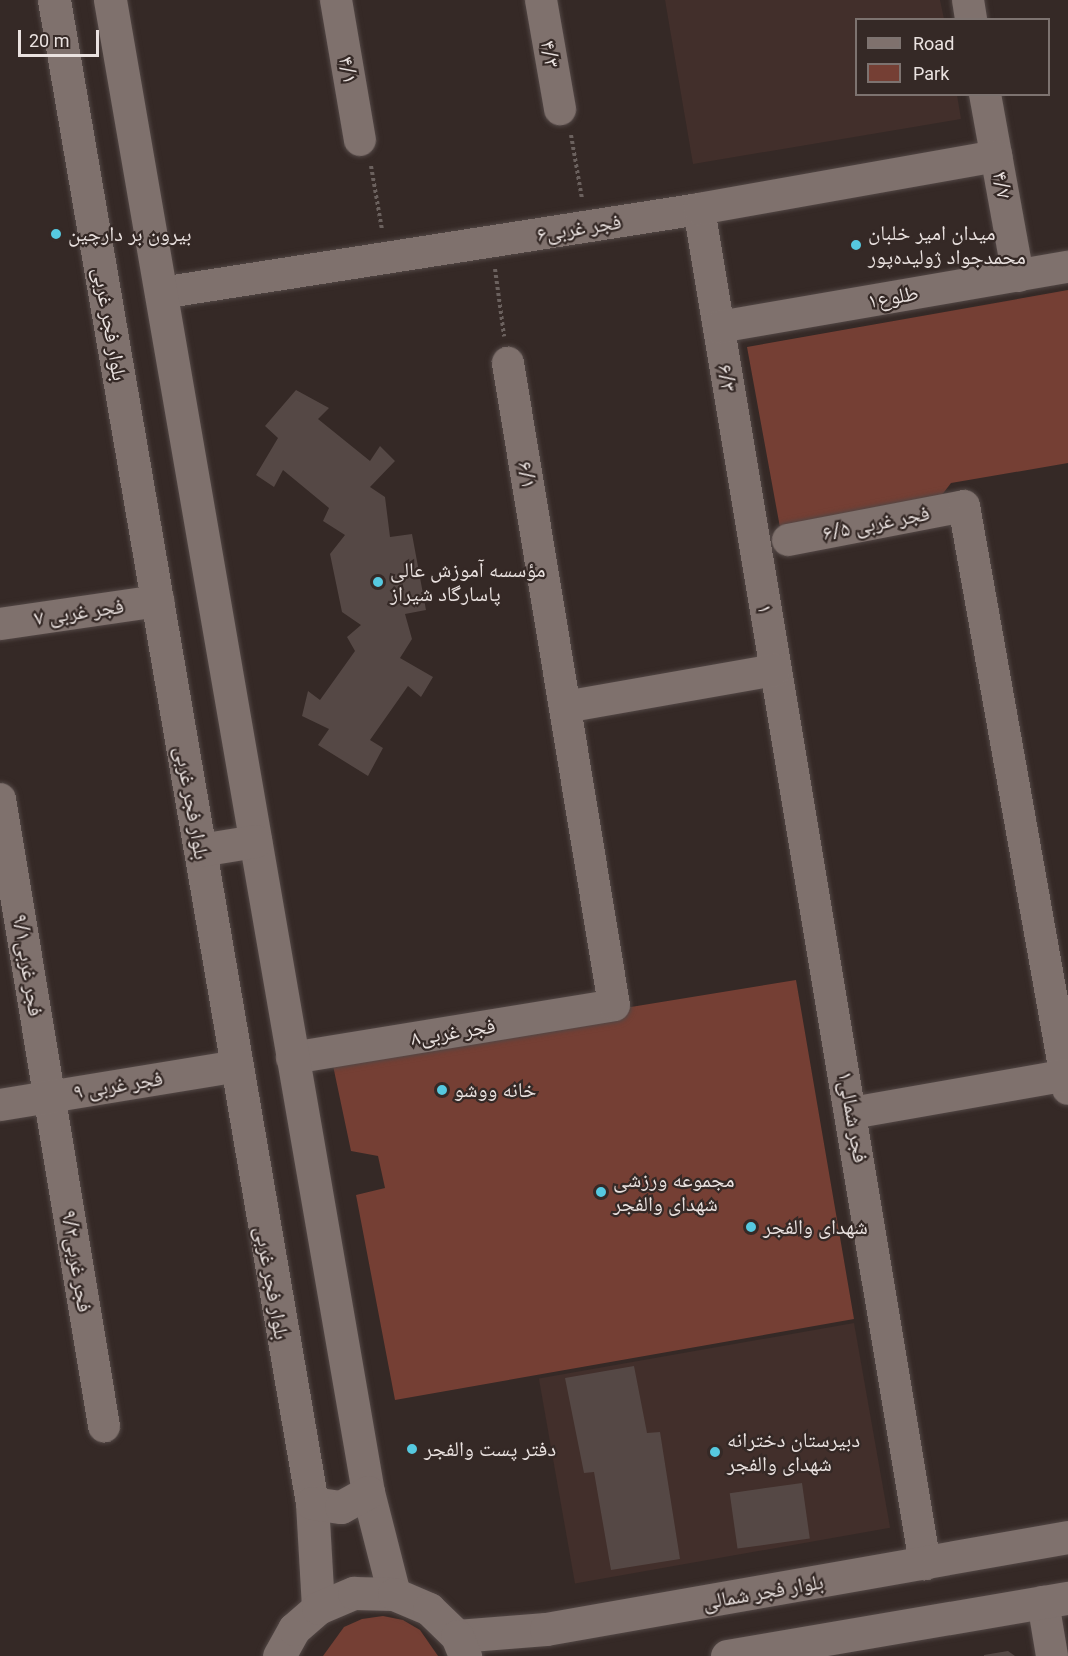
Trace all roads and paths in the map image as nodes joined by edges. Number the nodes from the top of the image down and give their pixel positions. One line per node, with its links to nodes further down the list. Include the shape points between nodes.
1 (54, 0): 22 (main road, بلوار فجر غربی)
2 (110, 0): 17 (main road)
3 (336, 0): 9 (street, ۴/۱)
4 (541, 0): 8 (street, ۴/۳)
5 (968, 0): 6 (street)
6 (972, 18)
7 (985, 96): 10 (street, ۴/۷)
8 (560, 109): 12 (path, via 567,108)
9 (360, 140): 14 (path, via 366,139)
10 (996, 156): 11 (street, فجر غربی۶); 16 (street, ۴/۷)
11 (699, 209): 12 (street, فجر غربی۶); 18 (street, ۶/۳)
12 (586, 227): 13 (street, فجر غربی۶)
13 (491, 242): 14 (street, فجر غربی۶); 19 (path)
14 (387, 258): 17 (street, فجر غربی۶)
15 (1068, 267): 16 (street, طلوع۱)
16 (1018, 276): 18 (street, طلوع۱)
17 (161, 293): 27 (main road)
18 (719, 327): 21 (street, ۶/۳)
19 (508, 363): 25 (street, ۶/۱)
20 (788, 540): 32 (street, ۶/۵ فجر غربی, via 964,506)
21 (754, 547): 24 (street, ۱)
22 (158, 601): 23 (street, ۷ فجر غربی); 28 (main road, بلوار فجر غربی)
23 (0, 624)
24 (775, 670): 25 (street); 35 (street, فجر شمالی۱)
25 (565, 707): 29 (street, ۶/۱)
26 (0, 798): 33 (street, فجر غربی۹/۱)
27 (255, 841): 28 (main road); 30 (main road)
28 (200, 850): 31 (main road, بلوار فجر غربی)
29 (614, 1005): 30 (street, فجر غربی۸)
30 (292, 1058): 37 (main road)
31 (237, 1066): 33 (street, ۹ فجر غربی); 38 (main road, بلوار فجر غربی, via 264,1243)
32 (1067, 1080): 35 (street)
33 (50, 1096): 34 (street, ۹ فجر غربی); 36 (street, فجر غربی۹/۲)
34 (0, 1105)
35 (852, 1113): 40 (street, فجر شمالی۱)
36 (105, 1426)
37 (368, 1492): 38 (main road, via 341,1508); 41 (main road)
38 (312, 1503): 43 (main road, بلوار فجر غربی)
39 (1068, 1537): 40 (main road, بلوار فجر شمالی)
40 (925, 1564): 44 (main road, بلوار فجر شمالی)
41 (394, 1594): 43 (main road, via 354,1593); 45 (main road, via 429,1609)
42 (1056, 1600): 48 (main road); 49 (street)
43 (318, 1608): 46 (main road, via 294,1629)
44 (546, 1629): 45 (main road, بلوار فجر شمالی); 47 (main road, via 532,1642)
45 (461, 1646)
46 (278, 1656)
47 (527, 1656)
48 (727, 1656)
49 (1052, 1656)

